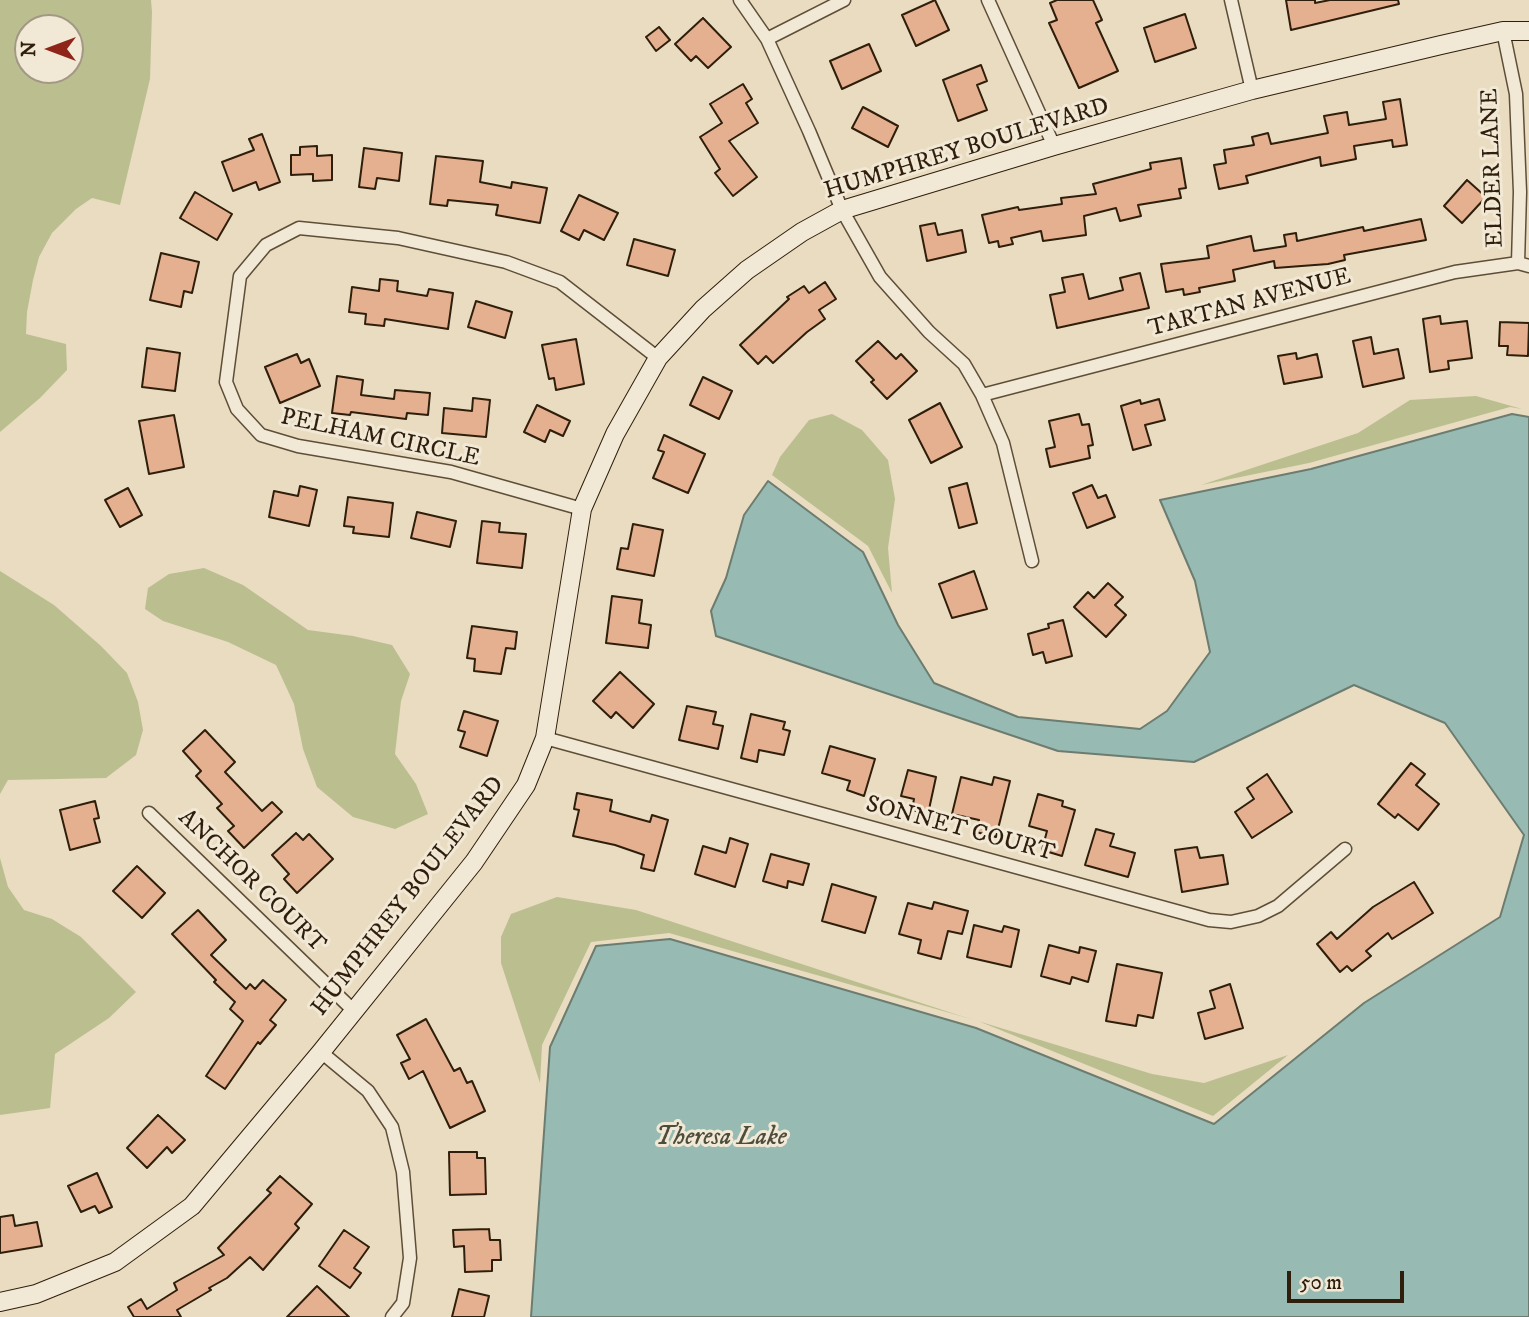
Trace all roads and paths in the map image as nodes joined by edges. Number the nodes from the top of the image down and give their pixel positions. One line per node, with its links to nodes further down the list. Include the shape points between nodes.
1 (740, 0): 7 (street)
2 (844, 0): 7 (street)
3 (988, 0): 9 (street)
4 (1231, 0): 8 (street)
5 (1503, 31): 6 (street, HUMPHREY BOULEVARD); 8 (street, HUMPHREY BOULEVARD); 11 (street, ELDER LANE, via 1516,94)
6 (1529, 31)
7 (767, 39): 10 (street)
8 (1252, 90): 9 (street, HUMPHREY BOULEVARD)
9 (1054, 146): 10 (street, HUMPHREY BOULEVARD)
10 (842, 210): 12 (street, HUMPHREY BOULEVARD, via 747,270); 13 (street, via 880,277 964,364)
11 (1523, 264): 13 (street, TARTAN AVENUE, via 1455,272)
12 (658, 358): 14 (street, HUMPHREY BOULEVARD, via 615,434); 14 (street, PELHAM CIRCLE, via 560,282 506,262 398,238 299,228 266,245 240,276 226,382 237,409 261,435 298,446 451,472)
13 (982, 395): 15 (street, via 1003,443)
14 (582, 509): 16 (street, HUMPHREY BOULEVARD)
15 (1032, 561)
16 (545, 738): 18 (street, SONNET COURT, via 1209,920 1230,922 1278,906); 19 (street, HUMPHREY BOULEVARD, via 526,785 474,862)
17 (149, 813): 19 (street, ANCHOR COURT)
18 (1345, 849)
19 (354, 1011): 20 (street, HUMPHREY BOULEVARD)
20 (321, 1052): 21 (street, HUMPHREY BOULEVARD, via 192,1206 115,1262 36,1294); 22 (street, via 368,1091 392,1127 403,1172 410,1258 403,1303)
21 (0, 1302)
22 (392, 1317)

